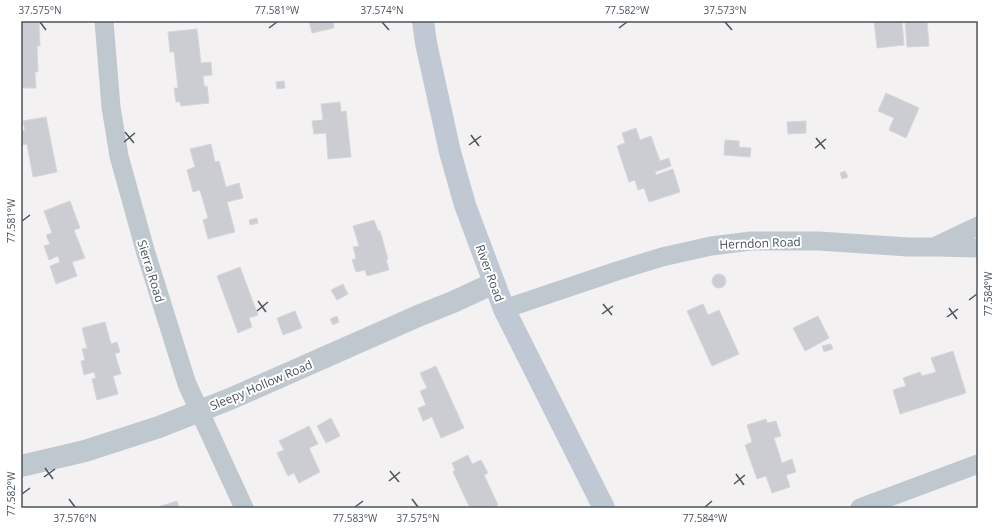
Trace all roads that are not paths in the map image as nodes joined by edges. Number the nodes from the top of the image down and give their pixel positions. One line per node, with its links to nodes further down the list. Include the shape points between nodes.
1 (104, 21): 8 (street, Sierra Road, via 118,156 144,250)
2 (422, 21): 6 (main road, River Road, via 450,152 466,206)
3 (978, 226): 4 (street)
4 (936, 247): 5 (street, Herndon Road); 7 (street, Herndon Road, via 804,241 751,241 711,246 662,257)
5 (978, 248)
6 (494, 283): 7 (main road, River Road); 8 (street, Sleepy Hollow Road)
7 (504, 309): 12 (main road, River Road)
8 (199, 411): 10 (street, Sleepy Hollow Road, via 84,452); 11 (street, Sierra Road)
9 (978, 464): 13 (street)
10 (21, 466)
11 (244, 508)
12 (604, 508)
13 (860, 508)

